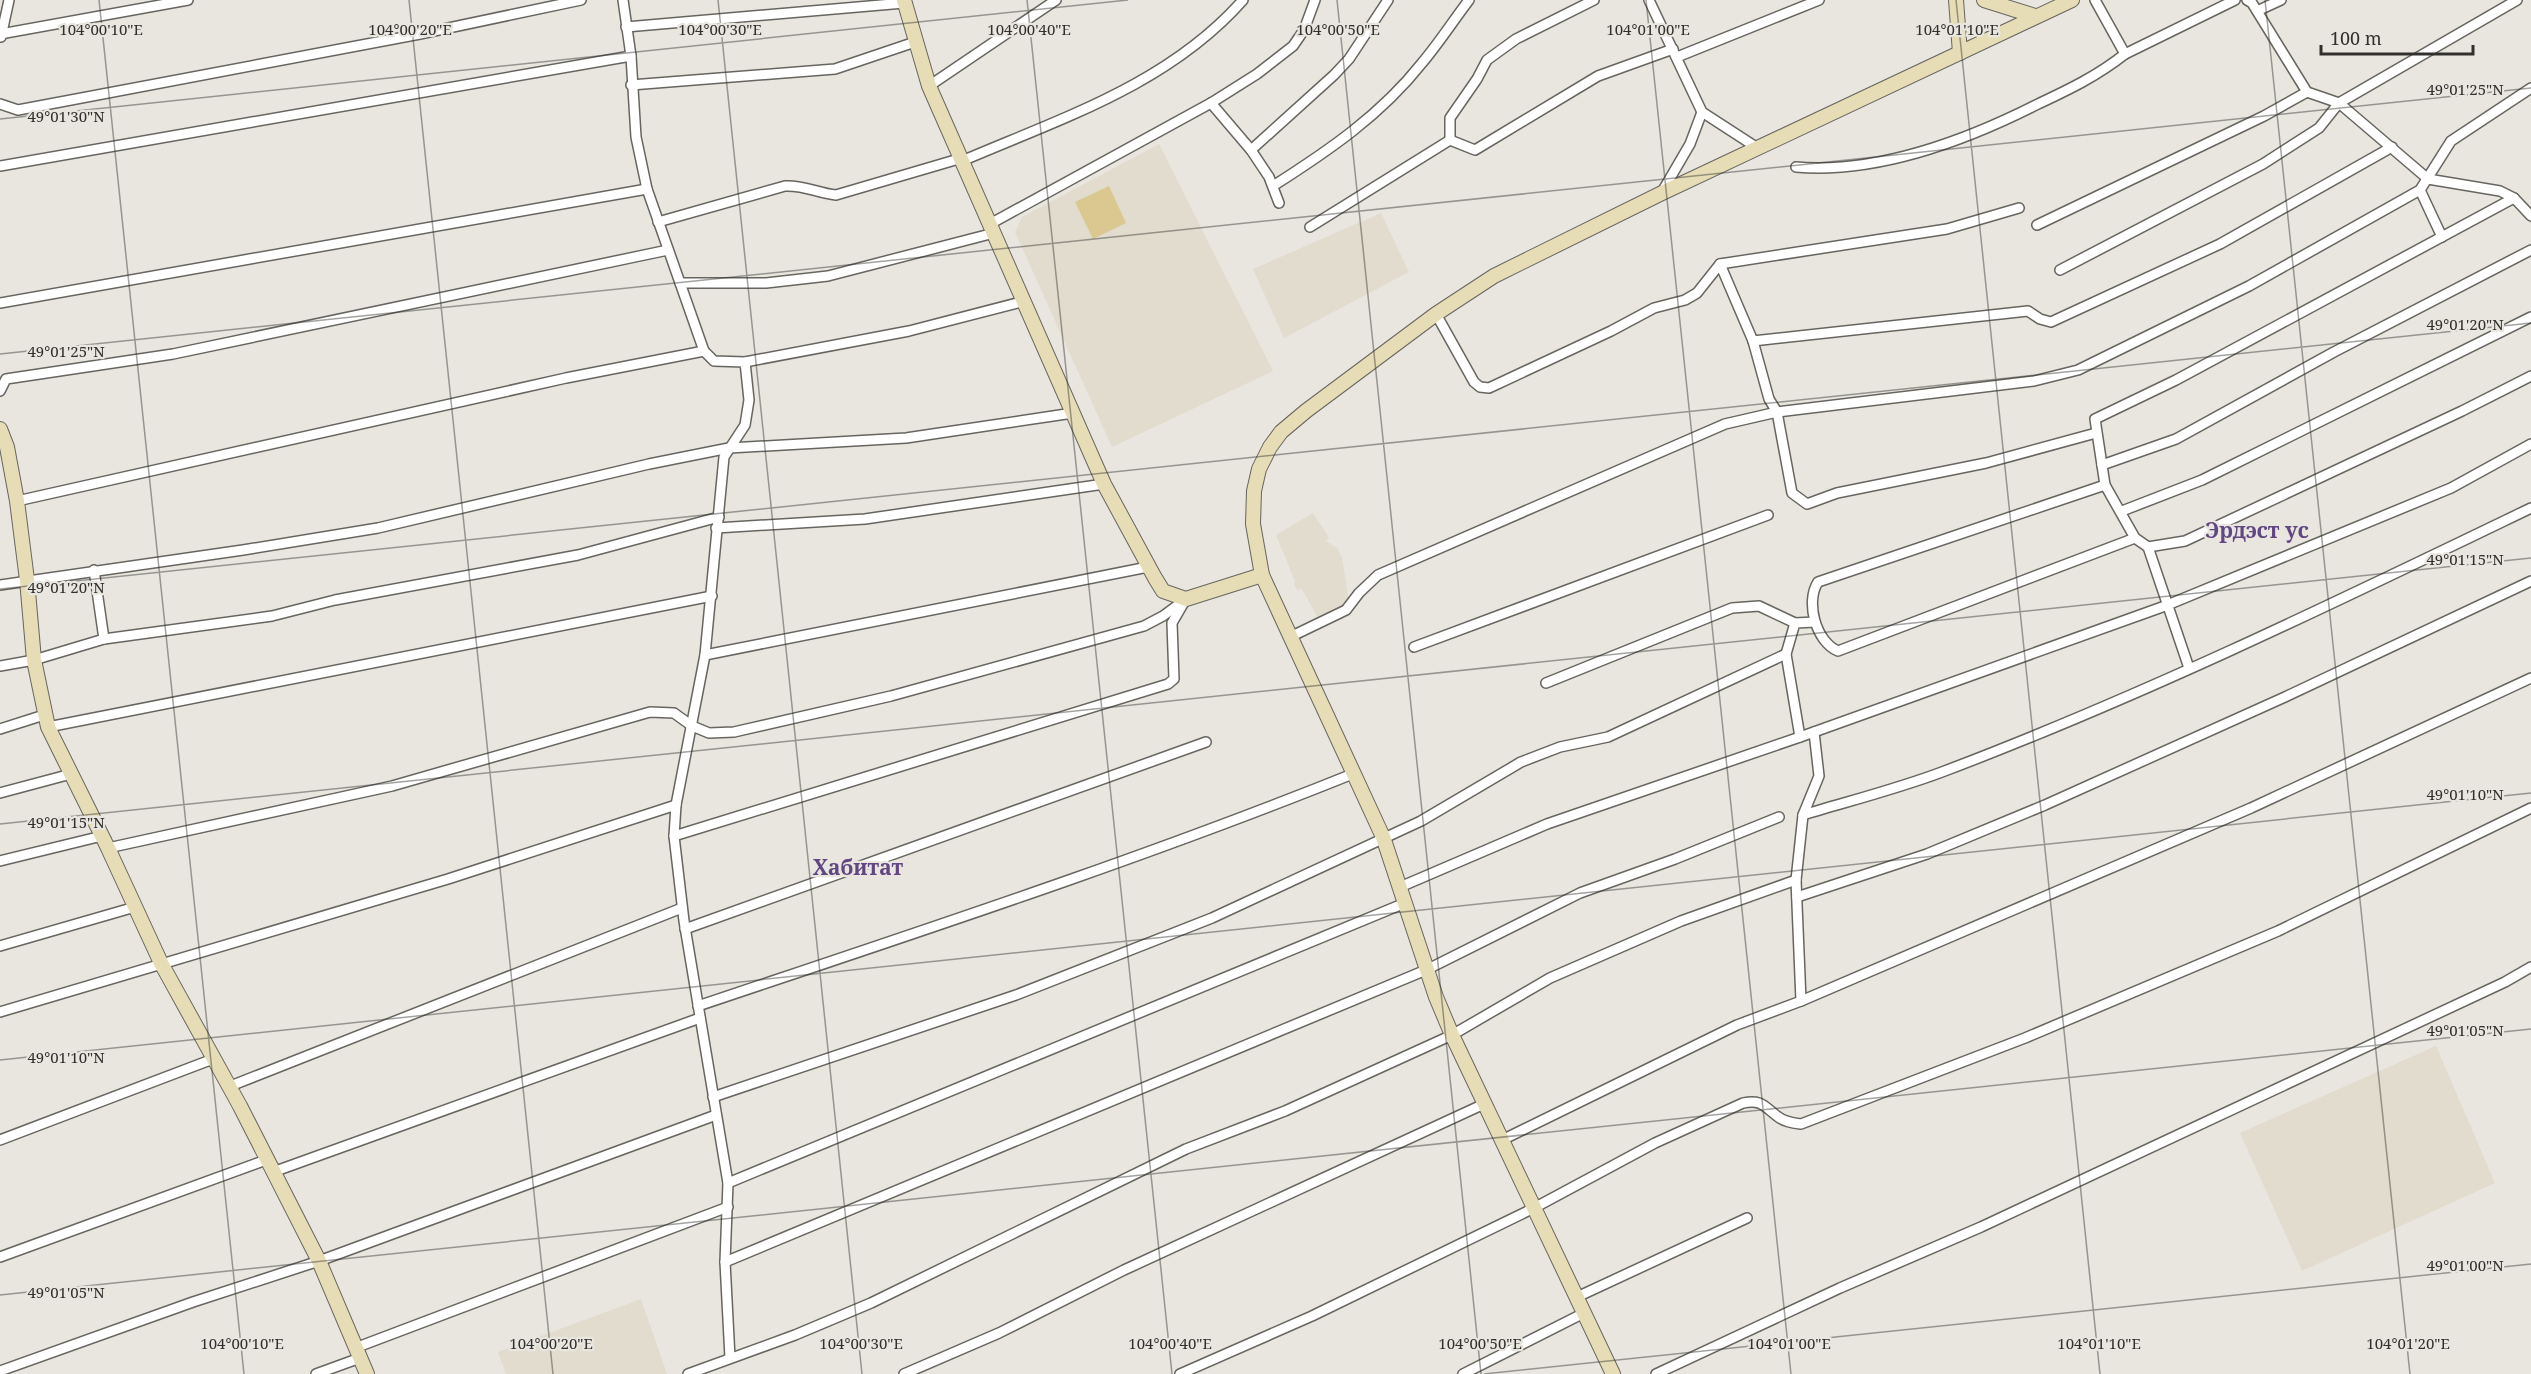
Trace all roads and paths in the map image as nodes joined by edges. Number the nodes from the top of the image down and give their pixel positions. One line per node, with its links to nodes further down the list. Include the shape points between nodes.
1 (9, 0): 25 (street)
2 (188, 0): 25 (street)
3 (581, 0): 37 (street, via 18,110)
4 (623, 0): 24 (street)
5 (1056, 0): 32 (street)
6 (1243, 0): 43 (street, via 1207,38 1134,87)
7 (1315, 0): 36 (street, via 1304,30 1293,46)
8 (1388, 0): 42 (street, via 1334,75)
9 (1469, 0): 47 (street, via 1422,64 1371,118)
10 (1594, 0): 39 (street, via 1516,39 1486,60 1450,118)
11 (1648, 0): 27 (street)
12 (1819, 0): 27 (street)
13 (1956, 0): 28 (main road)
14 (1984, 0): 23 (main road)
15 (2072, 0): 23 (main road)
16 (2095, 0): 29 (street)
17 (2235, 0): 29 (street)
18 (2247, 0): 22 (street)
19 (2281, 0): 22 (street)
20 (2517, 0): 35 (street)
21 (904, 1): 24 (street); 26 (main road)
22 (2257, 11): 34 (street)
23 (2035, 16): 28 (main road)
24 (626, 27): 30 (street)
25 (1, 35)
26 (915, 42): 31 (street, via 835,69); 32 (main road)
27 (1675, 53): 38 (street); 39 (street, via 1598,76 1475,150)
28 (1960, 53): 40 (main road)
29 (2126, 54): 45 (street, via 2099,75 1951,143 1823,169)
30 (630, 56): 31 (street); 44 (street)
31 (631, 85): 48 (street)
32 (929, 86): 43 (main road)
33 (2531, 88): 46 (street, via 2451,141)
34 (2307, 92): 35 (street); 56 (street)
35 (2339, 102): 41 (street); 63 (street, via 2319,128 2263,164)
36 (1211, 103): 42 (street); 58 (street)
37 (0, 104)
38 (1702, 112): 40 (street); 50 (street, via 1690,144)
39 (1450, 140): 57 (street)
40 (1756, 147): 50 (main road)
41 (2392, 147): 46 (street); 69 (street, via 2220,244 2051,322 2028,311)
42 (1251, 150): 47 (street)
43 (962, 160): 55 (street, via 836,195 801,185 784,186); 58 (main road)
44 (0, 166)
45 (1796, 167)
46 (2428, 178): 49 (street); 51 (street, via 2500,191)
47 (1273, 186): 52 (street)
48 (647, 189): 55 (street); 66 (street)
49 (2420, 190): 59 (street); 74 (street, via 2249,286 2078,370 2034,381)
50 (1662, 192): 67 (main road, via 1494,276)
51 (2514, 198): 54 (street); 59 (street)
52 (1278, 203)
53 (2019, 208): 62 (street, via 1947,229)
54 (2531, 216)
55 (658, 222): 61 (street)
56 (2037, 225)
57 (1310, 227)
58 (992, 229): 64 (street, via 828,276 766,283); 65 (main road)
59 (2442, 237): 77 (street, via 2176,380 2095,419)
60 (2531, 249): 80 (street, via 2176,439)
61 (668, 250): 64 (street); 73 (street, via 173,354 6,379)
62 (1720, 264): 67 (street, via 1697,293 1685,300 1654,308 1489,388 1474,382); 69 (street)
63 (2060, 270)
64 (680, 282): 70 (street)
65 (1025, 301): 71 (street, via 909,331); 75 (main road)
66 (0, 303)
67 (1436, 314): 94 (main road, via 1306,411 1270,447 1254,491 1253,524)
68 (2531, 317): 86 (street, via 2202,480)
69 (1753, 342): 74 (street, via 1769,399)
70 (704, 351): 71 (street, via 714,361); 84 (street, via 566,378)
71 (745, 362): 79 (street, via 749,400 745,425)
72 (2531, 376): 91 (street, via 2186,541)
73 (0, 391)
74 (1777, 412): 77 (street, via 1792,494 1807,504 1837,493 1986,463); 103 (street, via 1725,424 1378,575 1346,610)
75 (1073, 413): 79 (street, via 906,438); 82 (main road)
76 (0, 429): 81 (main road)
77 (2096, 433): 80 (street)
78 (2531, 444): 100 (street, via 2451,488)
79 (729, 448): 88 (street, via 724,457); 93 (street, via 378,528)
80 (2102, 465): 83 (street)
81 (5, 466): 84 (main road)
82 (1104, 484): 89 (street, via 865,519); 92 (main road)
83 (2105, 485): 86 (street); 101 (street, via 1818,582 1814,593)
84 (17, 501): 95 (main road)
85 (2531, 508): 110 (street)
86 (2122, 511): 90 (street)
87 (1768, 515): 105 (street)
88 (719, 517): 89 (street); 104 (street, via 578,555 335,600 272,616)
89 (716, 528): 98 (street)
90 (2135, 538): 91 (street); 101 (street, via 1838,651 1826,644)
91 (2148, 547): 100 (street)
92 (1149, 567): 99 (main road, via 1163,591); 107 (street)
93 (94, 570): 95 (street); 104 (street)
94 (1262, 574): 99 (main road); 103 (main road)
95 (27, 580): 97 (street); 108 (main road)
96 (2531, 581): 132 (street, via 2045,805 1927,854)
97 (0, 585)
98 (712, 596): 107 (street); 113 (street)
99 (1185, 599): 114 (street, via 1144,626 891,696 734,732 710,733); 126 (street, via 1172,623 1174,679 1168,684)
100 (2167, 606): 110 (street); 116 (street)
101 (1815, 622): 102 (street)
102 (1795, 624): 106 (street); 112 (street, via 1759,606 1732,608)
103 (1290, 637): 119 (main road)
104 (104, 639): 108 (street)
105 (1414, 646)
106 (1786, 654): 117 (street); 127 (street, via 1608,737 1560,747 1521,762 1421,821)
107 (705, 655): 114 (street)
108 (34, 660): 109 (street); 113 (main road)
109 (0, 666)
110 (2189, 668): 124 (street, via 1941,772)
111 (2531, 678): 141 (street, via 2251,808)
112 (1546, 683)
113 (46, 721): 115 (street); 120 (main road)
114 (692, 726): 122 (street); 128 (street, via 674,713 650,712 392,786)
115 (0, 729)
116 (1814, 732): 117 (street); 124 (street, via 1820,776)
117 (1800, 737): 131 (street, via 1547,824)
118 (1206, 742): 136 (street)
119 (1355, 773): 127 (main road); 142 (street, via 997,905)
120 (71, 774): 121 (street); 128 (main road)
121 (0, 793)
122 (676, 805): 126 (street); 138 (street, via 448,879)
123 (2531, 808): 156 (street, via 2278,931 2025,1038 1801,1125 1778,1117 1764,1103 1743,1102 1654,1143)
124 (1803, 815): 130 (street)
125 (1779, 817): 140 (street, via 1580,893)
126 (674, 836): 135 (street)
127 (1383, 837): 131 (main road); 148 (street, via 1212,918 1016,995)
128 (105, 842): 129 (street); 134 (main road)
129 (0, 861)
130 (1796, 880): 132 (street); 145 (street, via 1681,921 1550,978)
131 (1400, 887): 133 (main road)
132 (1797, 897): 141 (street)
133 (1405, 903): 140 (main road); 154 (street)
134 (135, 907): 137 (street); 138 (main road)
135 (682, 908): 136 (street); 147 (street)
136 (686, 929): 142 (street)
137 (0, 946)
138 (161, 963): 143 (street); 146 (main road)
139 (2531, 968): 173 (street, via 2324,1069)
140 (1426, 970): 145 (main road); 160 (street)
141 (1801, 1001): 152 (street, via 1737,1025)
142 (698, 1006): 144 (street)
143 (0, 1012)
144 (700, 1018): 148 (street); 153 (street)
145 (1452, 1035): 149 (main road); 164 (street, via 1285,1111 1186,1149 871,1303)
146 (213, 1059): 147 (main road); 151 (street)
147 (228, 1088): 153 (main road)
148 (713, 1097): 150 (street)
149 (1484, 1104): 152 (main road); 169 (street)
150 (716, 1115): 154 (street); 159 (street)
151 (0, 1140)
152 (1502, 1140): 156 (main road)
153 (269, 1166): 158 (street); 159 (main road)
154 (728, 1183): 155 (street)
155 (728, 1207): 160 (street); 163 (street)
156 (1534, 1208): 161 (main road); 170 (street, via 1312,1316)
157 (1747, 1218): 161 (street)
158 (0, 1257)
159 (319, 1261): 163 (main road); 165 (street)
160 (725, 1263): 164 (street)
161 (1577, 1297): 162 (main road)
162 (1584, 1313): 171 (street); 172 (main road)
163 (358, 1353): 166 (street); 167 (main road)
164 (730, 1358): 168 (street)
165 (0, 1371)
166 (316, 1374)
167 (367, 1374)
168 (688, 1374)
169 (904, 1374)
170 (1180, 1374)
171 (1463, 1374)
172 (1613, 1374)
173 (1656, 1374)

